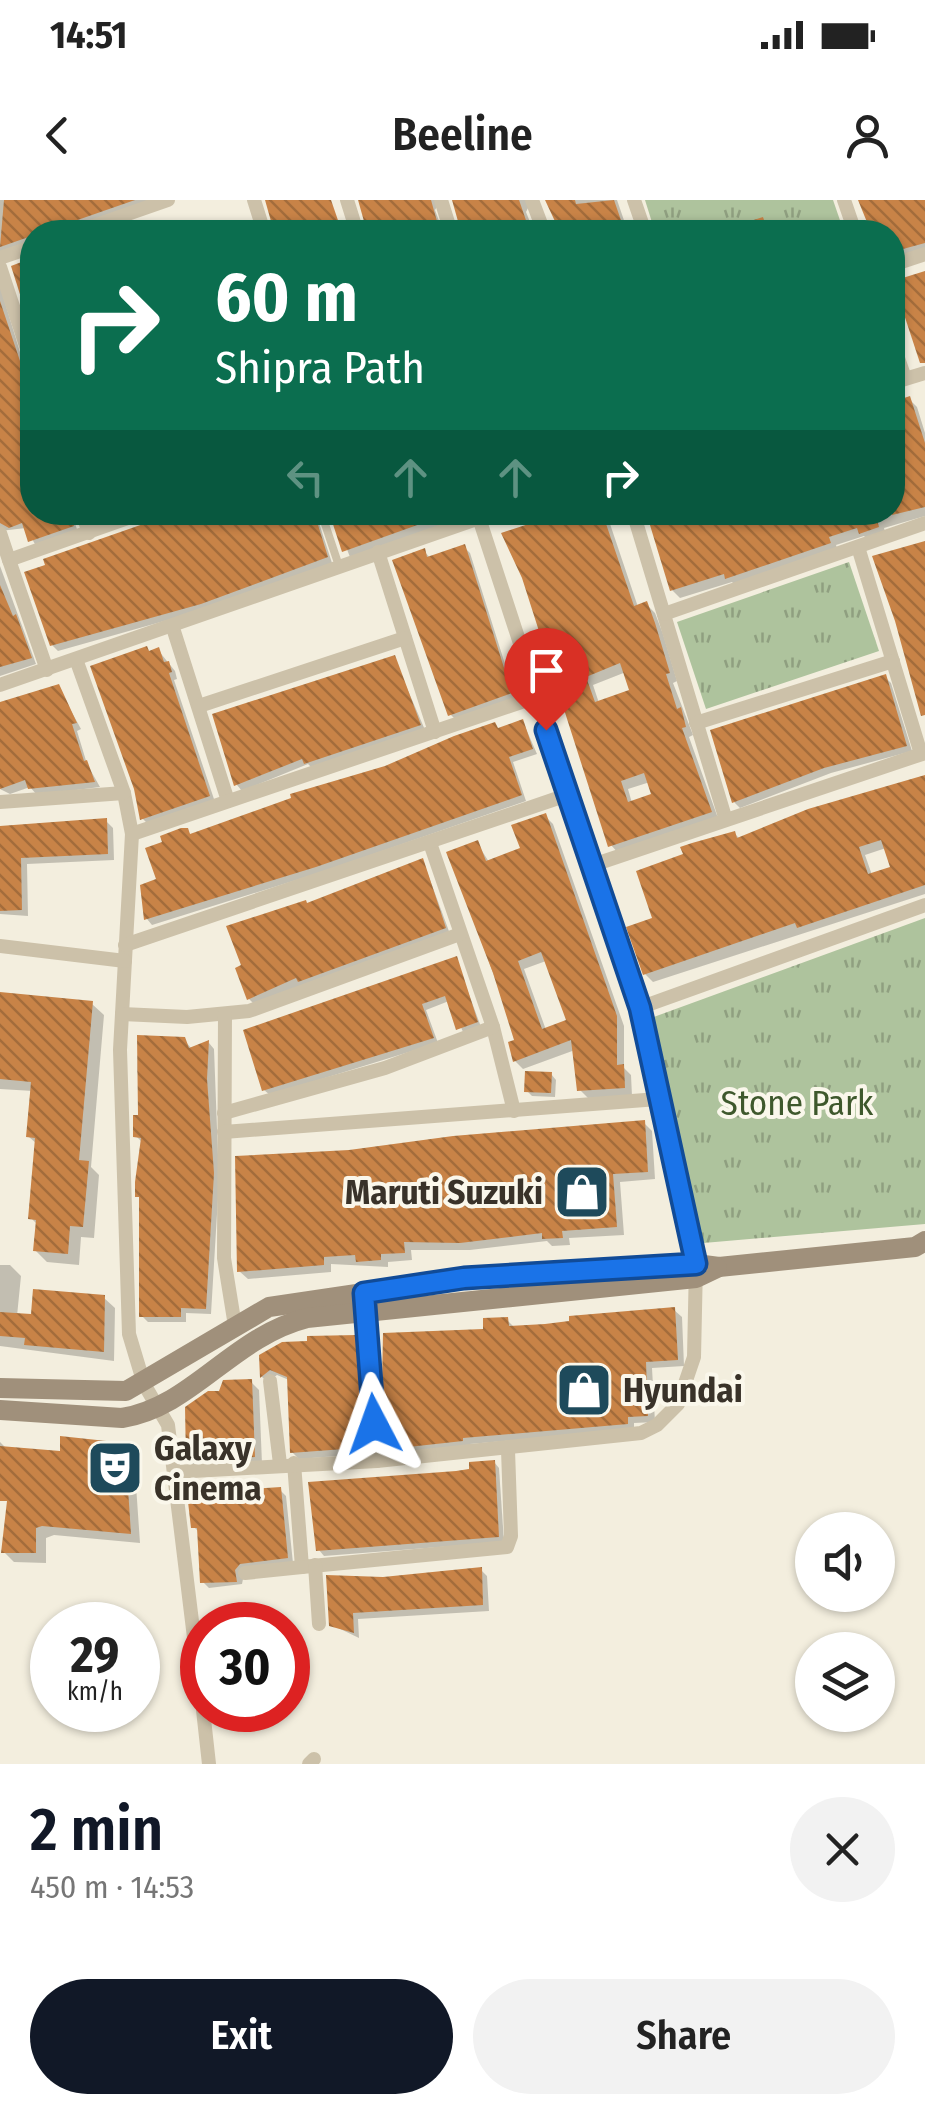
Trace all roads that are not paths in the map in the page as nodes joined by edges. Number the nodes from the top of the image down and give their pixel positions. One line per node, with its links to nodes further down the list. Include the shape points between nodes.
1 (168, 200): 2 (street)
2 (114, 220)
3 (0, 267): 4 (street)
4 (20, 328)
5 (925, 523): 14 (street)
6 (86, 525): 13 (street)
7 (112, 525): 13 (street)
8 (325, 525): 17 (lane)
9 (458, 525): 15 (street)
10 (481, 525): 25 (street)
11 (638, 525): 18 (street)
12 (0, 533): 16 (street)
13 (89, 534): 16 (street)
14 (858, 547): 18 (street); 22 (street)
15 (378, 552): 17 (street); 20 (street)
16 (9, 560): 23 (street)
17 (339, 566): 19 (street)
18 (664, 614): 27 (street)
19 (174, 628): 21 (street); 26 (street)
20 (405, 638): 26 (street); 28 (street)
21 (76, 662): 23 (street); 30 (street)
22 (893, 662): 27 (street); 29 (street)
23 (47, 670): 24 (street)
24 (0, 685)
25 (536, 697): 28 (street); 31 (street)
26 (199, 706): 32 (street)
27 (696, 724): 34 (street)
28 (435, 732): 32 (street)
29 (923, 753): 34 (street)
30 (124, 793): 33 (street); 35 (street)
31 (567, 795): 36 (street); 37 (street)
32 (228, 801): 35 (street)
33 (0, 802)
34 (725, 817): 37 (street)
35 (132, 834): 41 (street)
36 (430, 843): 39 (street); 41 (street)
37 (590, 866): 42 (street)
38 (925, 905): 42 (street)
39 (460, 934): 44 (street, via 249,1011); 45 (street)
40 (0, 946): 41 (street)
41 (125, 952): 43 (street)
42 (640, 1008): 46 (street)
43 (122, 1014): 44 (street); 55 (street, via 129,1334)
44 (224, 1014): 48 (street)
45 (493, 1028): 47 (street); 48 (street, via 385,1068)
46 (658, 1099): 47 (street); 51 (street)
47 (514, 1110): 49 (street)
48 (224, 1113): 49 (street)
49 (224, 1132): 53 (street, via 224,1258)
50 (922, 1246): 51 (street)
51 (696, 1271): 52 (street, via 464,1278); 59 (street, via 694,1357 678,1404 657,1426)
52 (365, 1303): 53 (street, via 269,1307); 57 (street, via 280,1325 243,1344); 60 (street)
53 (235, 1326): 55 (street)
54 (270, 1382): 61 (street)
55 (144, 1384): 56 (street, via 126,1391); 57 (street)
56 (0, 1388)
57 (158, 1409): 58 (street, via 122,1418); 62 (street, via 168,1425)
58 (0, 1410)
59 (508, 1450): 60 (street); 63 (street, via 507,1547)
60 (377, 1461): 61 (street)
61 (287, 1464): 62 (street); 63 (street)
62 (175, 1472): 65 (street)
63 (308, 1566): 64 (street); 66 (street)
64 (246, 1573)
65 (191, 1602)
66 (319, 1624)
67 (206, 1732): 68 (street)
68 (210, 1764)

